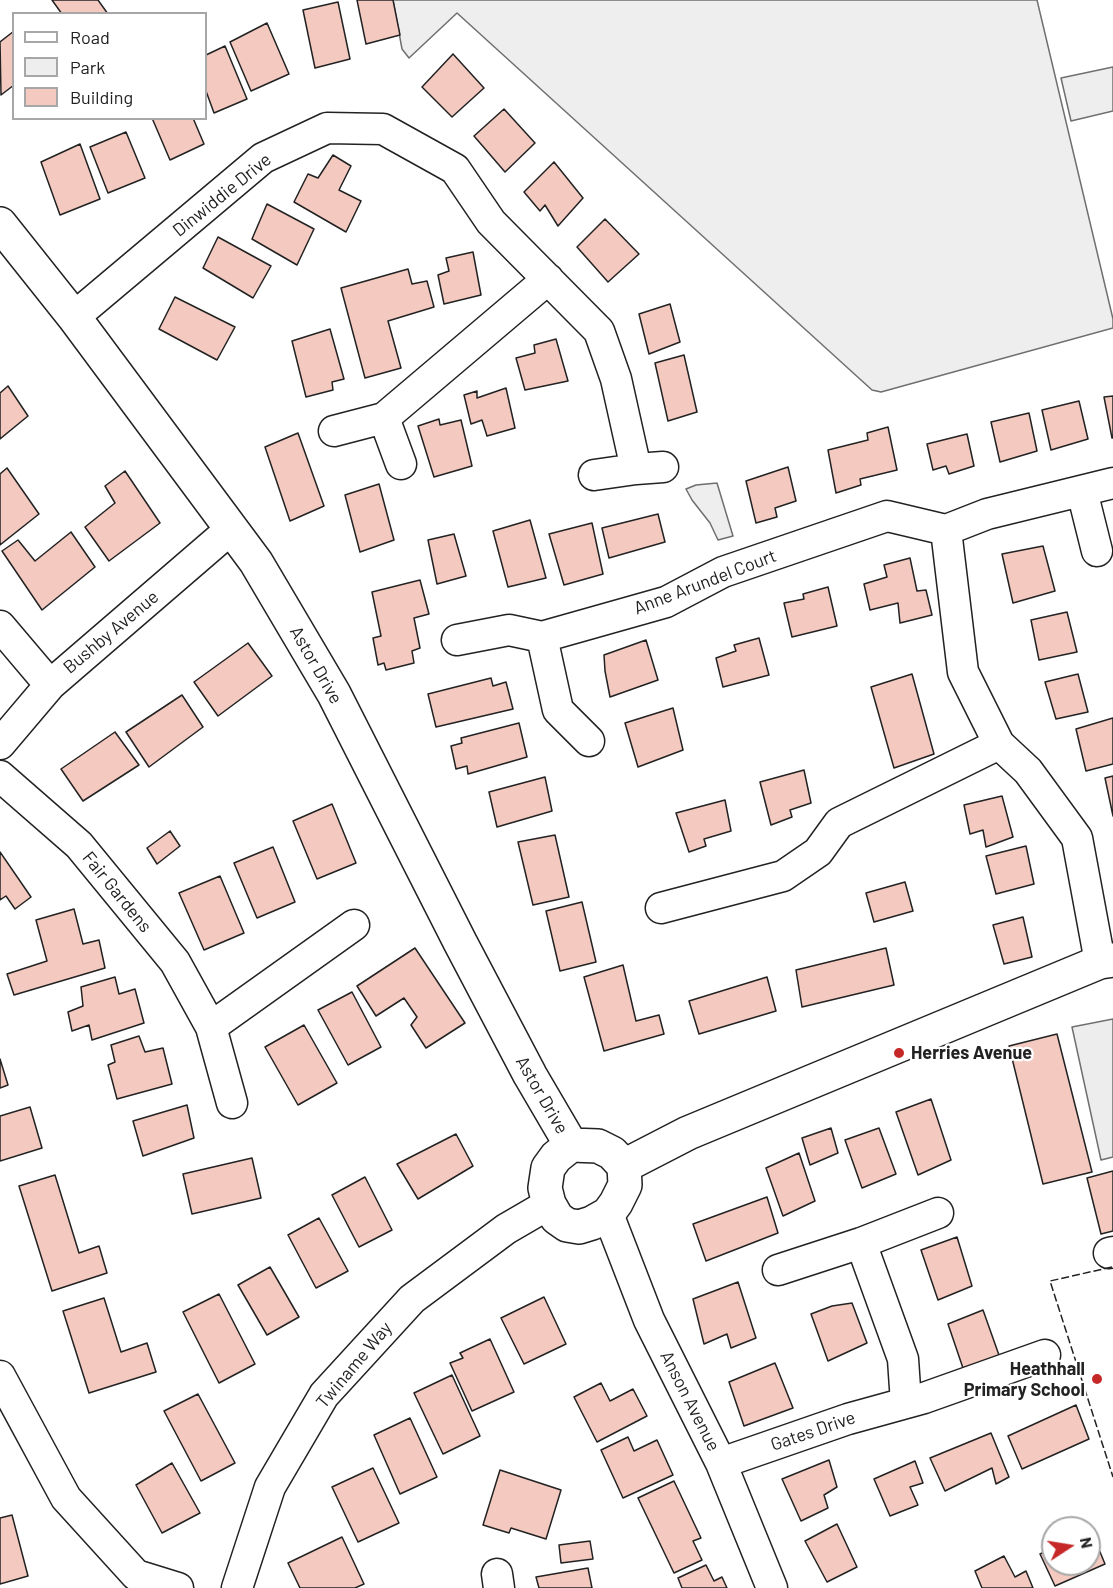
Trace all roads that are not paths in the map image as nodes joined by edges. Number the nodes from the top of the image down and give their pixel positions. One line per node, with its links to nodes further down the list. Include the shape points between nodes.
1 (0, 224): 3 (street, Astor Drive)
2 (548, 279): 3 (street, Dinwiddie Drive, via 491,222 454,169 383,129 327,128 263,158); 4 (street); 7 (street, Dinwiddie Drive, via 599,331 650,468)
3 (74, 317): 10 (street, Astor Drive)
4 (384, 418): 5 (street); 6 (street)
5 (334, 431)
6 (401, 465)
7 (594, 476)
8 (1113, 483): 9 (street)
9 (1082, 491): 11 (street, via 987,514); 12 (street)
10 (231, 529): 16 (street, Bushby Avenue); 26 (street, Astor Drive, via 256,562 334,694 465,952)
11 (946, 530): 14 (street, Anne Arundel Court, via 887,516 723,572 666,602); 19 (street, via 963,672)
12 (1097, 551)
13 (0, 626): 16 (street)
14 (542, 637): 15 (street, via 509,630 498,620); 17 (street, via 558,710)
15 (457, 640)
16 (50, 685): 18 (street, Bushby Avenue)
17 (589, 741)
18 (0, 744)
19 (999, 744): 21 (street, via 839,823 818,852 783,876); 23 (street, via 1028,771 1077,838)
20 (0, 776): 24 (street, Fair Gardens, via 79,845 175,962)
21 (661, 908)
22 (354, 925): 24 (street)
23 (1107, 961): 27 (street, via 688,1133)
24 (211, 1027): 25 (street, Fair Gardens)
25 (232, 1103)
26 (571, 1145): 27 (street, via 598,1146); 28 (street, via 548,1168 545,1188)
27 (624, 1166): 30 (street, via 625,1185)
28 (549, 1204): 30 (street, via 557,1218 567,1225 579,1227); 38 (street, Twiname Way, via 506,1229 411,1299 324,1395 270,1487)
29 (938, 1213): 31 (street)
30 (608, 1214): 36 (street, Anson Avenue, via 649,1320)
31 (861, 1243): 32 (street); 35 (street, via 903,1359)
32 (778, 1270)
33 (1045, 1355): 35 (street, Gates Drive)
34 (0, 1376): 37 (street, via 66,1498 136,1575)
35 (906, 1403): 36 (street, Gates Drive)
36 (721, 1463): 39 (street, Anson Avenue)
37 (178, 1588)
38 (237, 1588)
39 (772, 1588)

